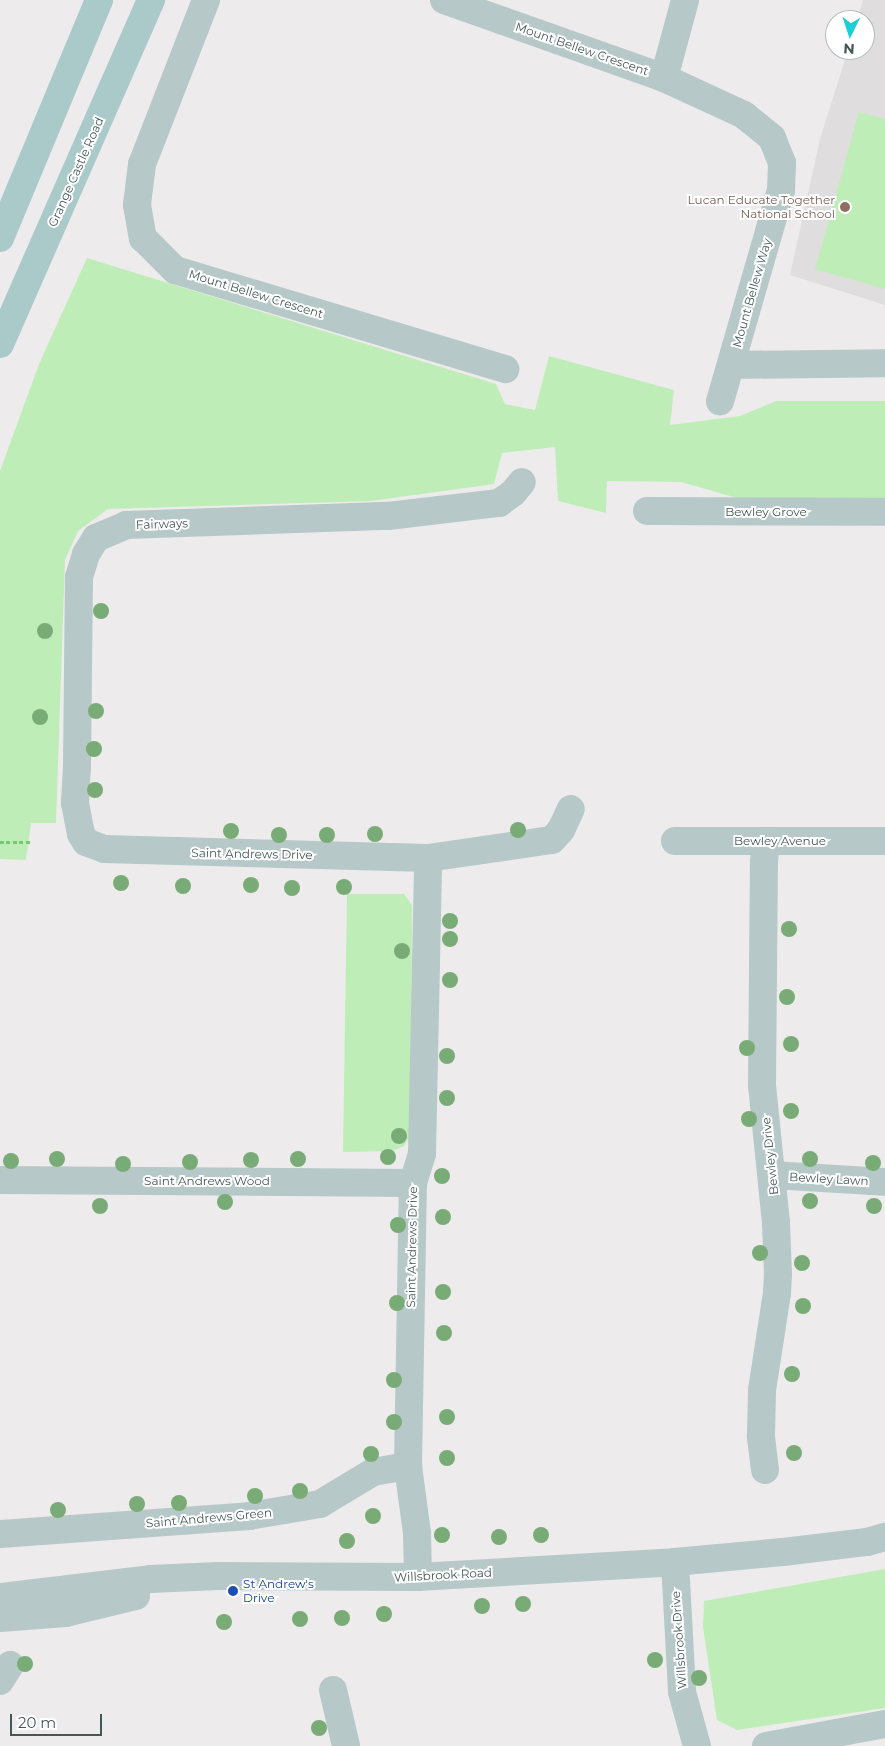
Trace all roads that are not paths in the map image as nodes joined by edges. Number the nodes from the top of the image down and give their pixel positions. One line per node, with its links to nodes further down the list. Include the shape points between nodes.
1 (99, 0): 7 (main road)
2 (151, 0): 8 (main road, Grange Castle Road)
3 (206, 0): 11 (street, Mount Bellew Crescent, via 142,164 138,205 143,238 175,270)
4 (444, 0): 6 (street, Mount Bellew Crescent)
5 (685, 0): 6 (street)
6 (664, 78): 10 (street, Mount Bellew Way, via 744,115 772,138 782,163 781,190)
7 (0, 238)
8 (0, 344)
9 (885, 363): 10 (street, Mount Bellew Way)
10 (732, 365): 12 (street, Mount Bellew Way)
11 (506, 369)
12 (720, 401)
13 (522, 482): 17 (street, Fairways, via 499,503 388,516 126,525 96,538 86,554 79,577 75,803)
14 (647, 511): 15 (street, Bewley Grove)
15 (885, 512)
16 (571, 809): 21 (street, Saint Andrews Drive, via 552,840)
17 (81, 834): 21 (street, Saint Andrews Drive, via 86,842 104,849)
18 (675, 841): 19 (street, Bewley Avenue)
19 (766, 841): 20 (street, Bewley Avenue); 22 (street, Bewley Drive, via 762,1085)
20 (885, 841)
21 (428, 858): 25 (street, Saint Andrews Drive, via 422,1154)
22 (772, 1175): 24 (street, Bewley Lawn); 27 (street, Bewley Drive, via 778,1286 762,1390 761,1435)
23 (0, 1180): 25 (street, Saint Andrews Wood)
24 (885, 1182)
25 (413, 1183): 26 (street, Saint Andrews Drive)
26 (408, 1466): 28 (street, Saint Andrews Green, via 373,1472 320,1504 249,1516); 32 (street, Saint Andrews Drive, via 417,1533)
27 (765, 1470)
28 (0, 1534)
29 (885, 1537): 30 (street, Willsbrook Road, via 867,1542)
30 (675, 1562): 32 (street, Willsbrook Road); 38 (street, Willsbrook Drive, via 682,1692)
31 (218, 1576): 32 (street, Willsbrook Road); 33 (street, Willsbrook Road, via 150,1579); 34 (street, via 66,1613)
32 (418, 1577)
33 (0, 1597)
34 (0, 1618)
35 (333, 1690): 37 (street)
36 (885, 1724): 39 (street)
37 (346, 1746)
38 (696, 1746)
39 (766, 1746)

